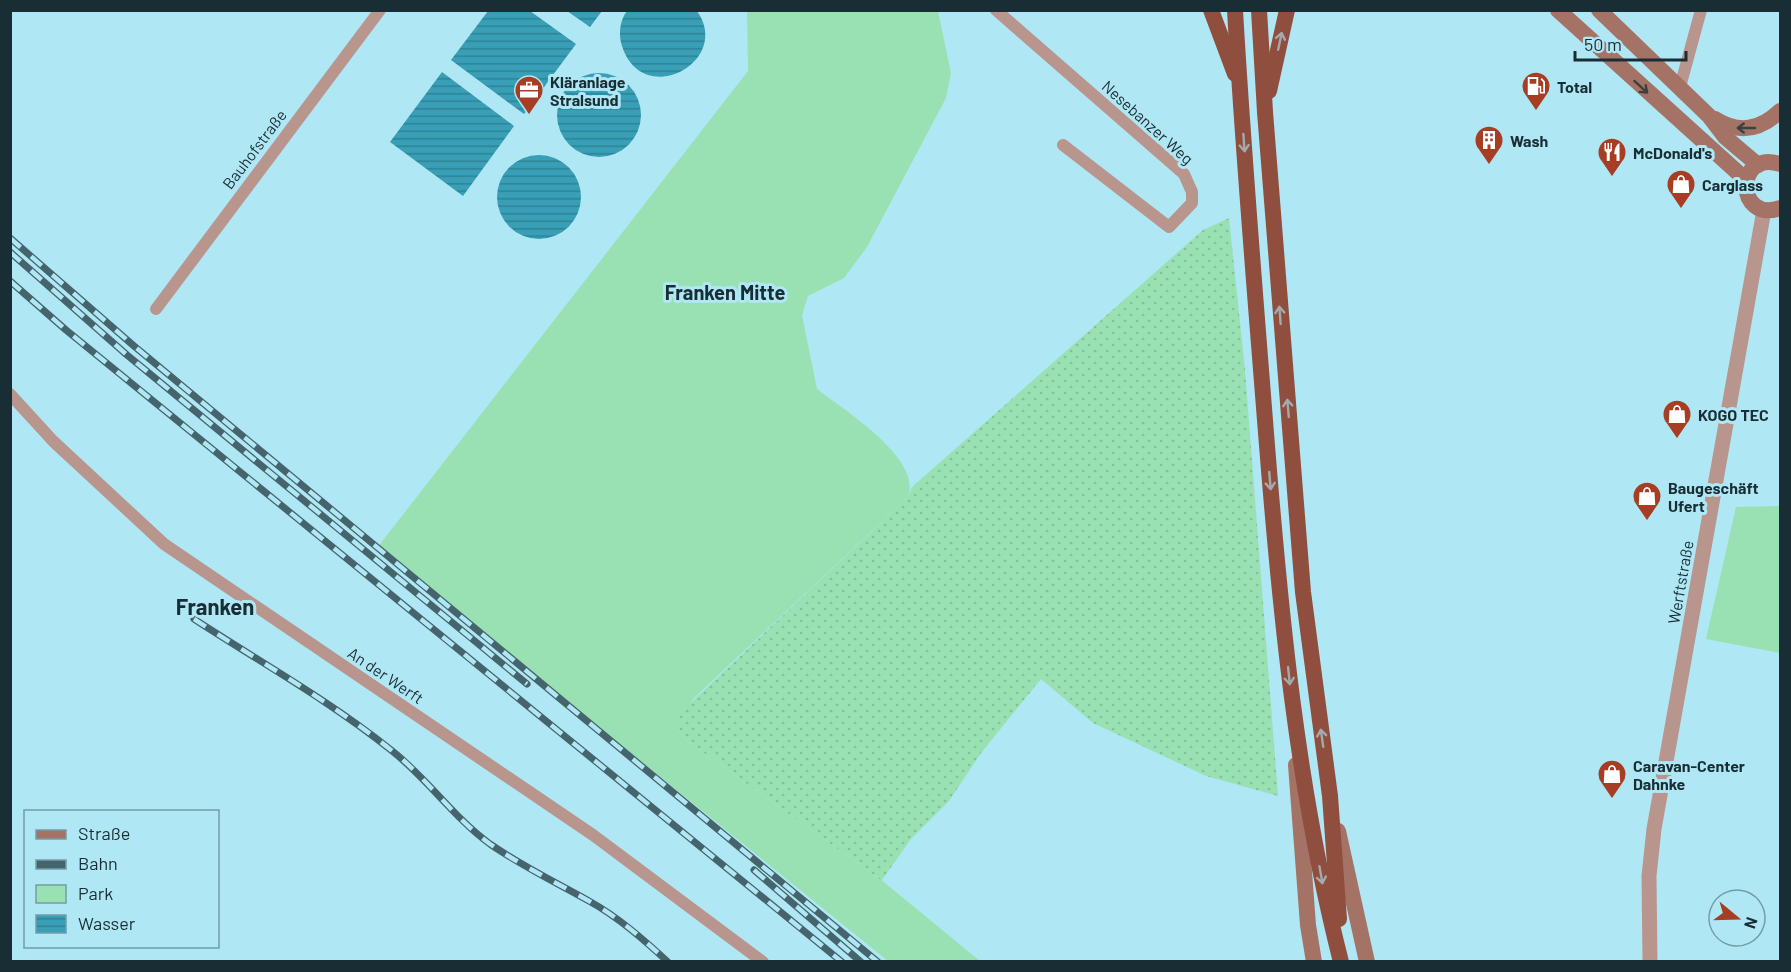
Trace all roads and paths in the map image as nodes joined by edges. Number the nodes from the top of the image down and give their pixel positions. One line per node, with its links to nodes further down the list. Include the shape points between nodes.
1 (380, 10): 20 (street, Bauhofstraße)
2 (996, 10): 15 (street, Nesebanzer Weg, via 1184,174 1192,203 1169,227)
3 (1211, 10): 10 (highway)
4 (1235, 10): 10 (highway)
5 (1259, 10): 13 (highway)
6 (1287, 10): 13 (highway, one-way to 6)
7 (1557, 10): 18 (main road, one-way to 18)
8 (1599, 10): 11 (main road)
9 (1701, 10): 11 (street)
10 (1239, 84): 22 (highway, one-way to 22, via 1272,505)
11 (1680, 87): 14 (main road)
12 (1780, 111): 14 (main road, one-way to 14, via 1755,129 1728,128)
13 (1265, 112): 23 (highway, one-way to 13, via 1303,592)
14 (1709, 116): 17 (main road, via 1725,137)
15 (1063, 145)
16 (1780, 163): 17 (main road)
17 (1758, 165): 18 (main road)
18 (1746, 180): 19 (main road, via 1749,198)
19 (1772, 209): 28 (street, Werftstraße, via 1654,829 1649,876)
20 (156, 309)
21 (10, 394): 24 (street, An der Werft, via 53,441 164,544 593,835)
22 (1296, 734): 25 (main road, via 1297,801); 26 (highway, one-way to 26, via 1325,899)
23 (1330, 795): 26 (highway); 27 (main road)
24 (763, 962)
25 (1314, 962)
26 (1343, 962)
27 (1368, 962)
28 (1650, 962)

